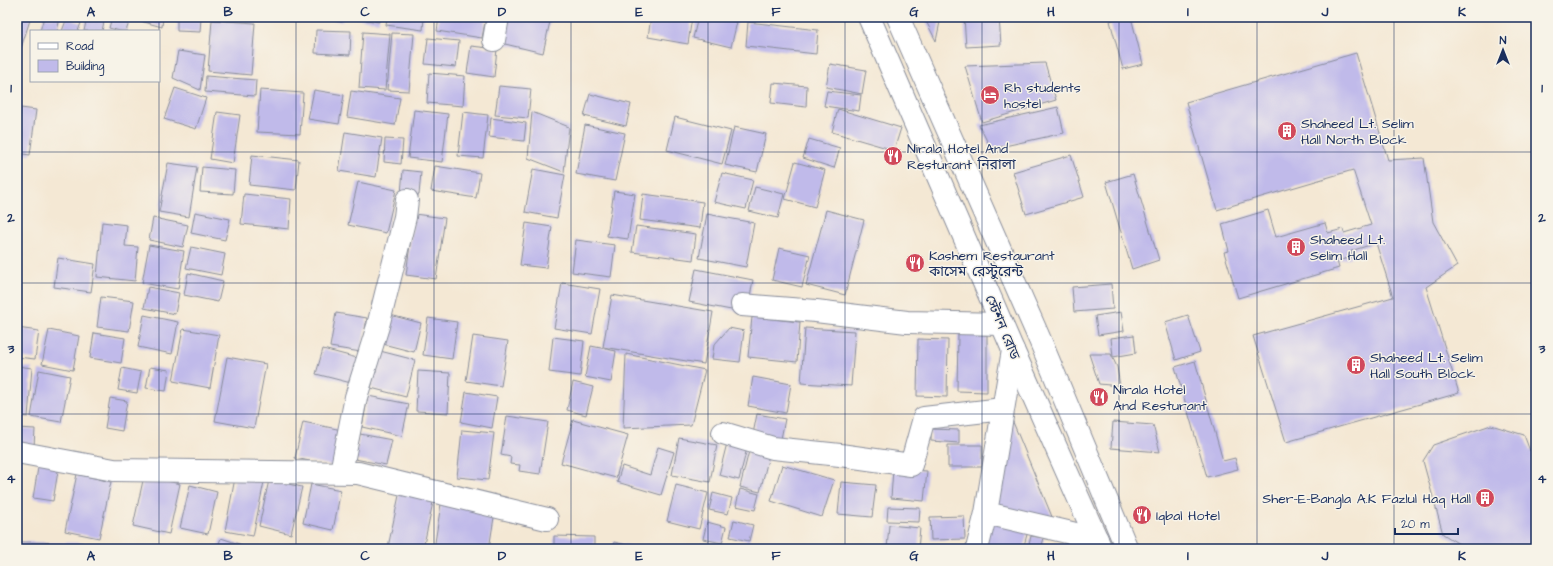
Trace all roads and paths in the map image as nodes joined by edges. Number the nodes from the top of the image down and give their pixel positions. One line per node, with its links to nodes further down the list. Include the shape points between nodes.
1 (498, 17): 4 (street)
2 (869, 17): 7 (street, স্টেশন রোড)
3 (898, 17): 17 (street, স্টেশন রোড, via 1040,340)
4 (494, 40)
5 (407, 200): 12 (street, via 378,326 356,397)
6 (742, 305): 7 (street, via 906,322)
7 (1002, 324): 8 (street, স্টেশন রোড)
8 (1013, 350): 9 (street); 15 (street, স্টেশন রোড)
9 (1003, 409): 10 (street, via 924,418 911,465 773,448); 13 (street)
10 (722, 433)
11 (17, 452): 12 (street, via 114,470)
12 (342, 472): 14 (street, via 358,473)
13 (986, 513): 15 (street); 16 (street)
14 (547, 519)
15 (1099, 544)
16 (977, 549)
17 (1127, 549)

